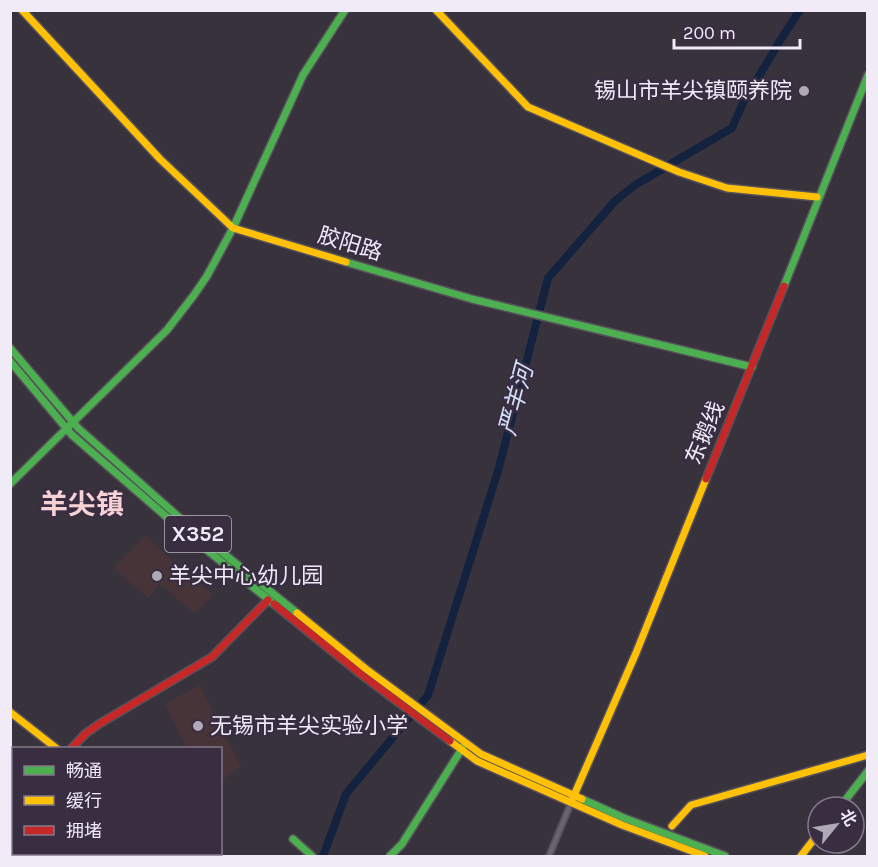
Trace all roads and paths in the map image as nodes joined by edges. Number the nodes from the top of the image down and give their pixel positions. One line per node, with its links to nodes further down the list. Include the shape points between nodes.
1 (22, 10): 6 (main road, 胶阳路, via 160,159)
2 (345, 10): 6 (main road, via 299,84)
3 (436, 10): 5 (main road, via 528,107 679,172 727,188)
4 (867, 75): 5 (main road, 东鹅线)
5 (817, 197): 9 (main road, 东鹅线)
6 (233, 228): 9 (main road, 胶阳路, via 472,299); 10 (main road, via 207,276 167,330)
7 (10, 348): 10 (main road, X352)
8 (10, 361): 11 (main road, X352)
9 (752, 366): 22 (main road, 东鹅线)
10 (72, 422): 11 (main road); 14 (main road, X352, via 180,519)
11 (66, 428): 12 (main road); 13 (main road, X352)
12 (10, 484)
13 (268, 600): 14 (main road, X352); 18 (main road, via 212,657 99,724)
14 (403, 701): 16 (main road, X352)
15 (10, 712): 17 (main road)
16 (463, 746): 22 (main road, X352); 26 (main road, via 402,844)
17 (55, 747)
18 (73, 747)
19 (867, 755): 23 (main road, via 691,805)
20 (867, 771): 21 (main road)
21 (849, 795)
22 (573, 799): 27 (street); 28 (main road, X352, via 622,825); 29 (main road, X352)
23 (672, 826)
24 (293, 838): 25 (main road)
25 (312, 856)
26 (390, 856)
27 (549, 856)
28 (705, 856)
29 (725, 856)

